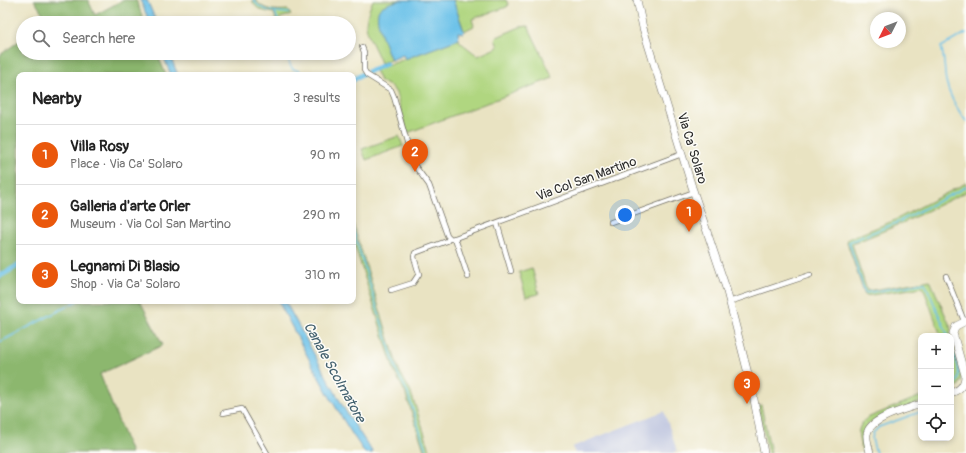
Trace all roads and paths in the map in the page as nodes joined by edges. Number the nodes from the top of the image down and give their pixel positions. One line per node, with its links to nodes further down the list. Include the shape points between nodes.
1 (637, 0): 3 (street, Via Ca' Solaro, via 643,28)
2 (362, 47): 7 (street, via 364,70 367,75 391,90 411,157 429,185)
3 (682, 154): 4 (street, Via Ca' Solaro); 6 (street, Via Col San Martino)
4 (694, 192): 5 (street); 14 (street, Via Ca' Solaro)
5 (611, 222)
6 (497, 223): 8 (street, Via Col San Martino); 9 (street)
7 (449, 238): 8 (street, Via Col San Martino); 13 (street, via 415,253 419,274 413,283)
8 (455, 238): 12 (street)
9 (511, 271)
10 (810, 275): 14 (street)
11 (946, 276): 15 (street)
12 (468, 277)
13 (391, 290)
14 (729, 302): 20 (street, Via Ca' Solaro, via 750,382)
15 (965, 321): 16 (street, via 956,326 953,333 965,380 961,387)
16 (954, 391)
17 (918, 405): 21 (street, via 872,424 867,434)
18 (223, 413): 19 (street, via 242,409)
19 (267, 453)
20 (764, 453)
21 (870, 453)

